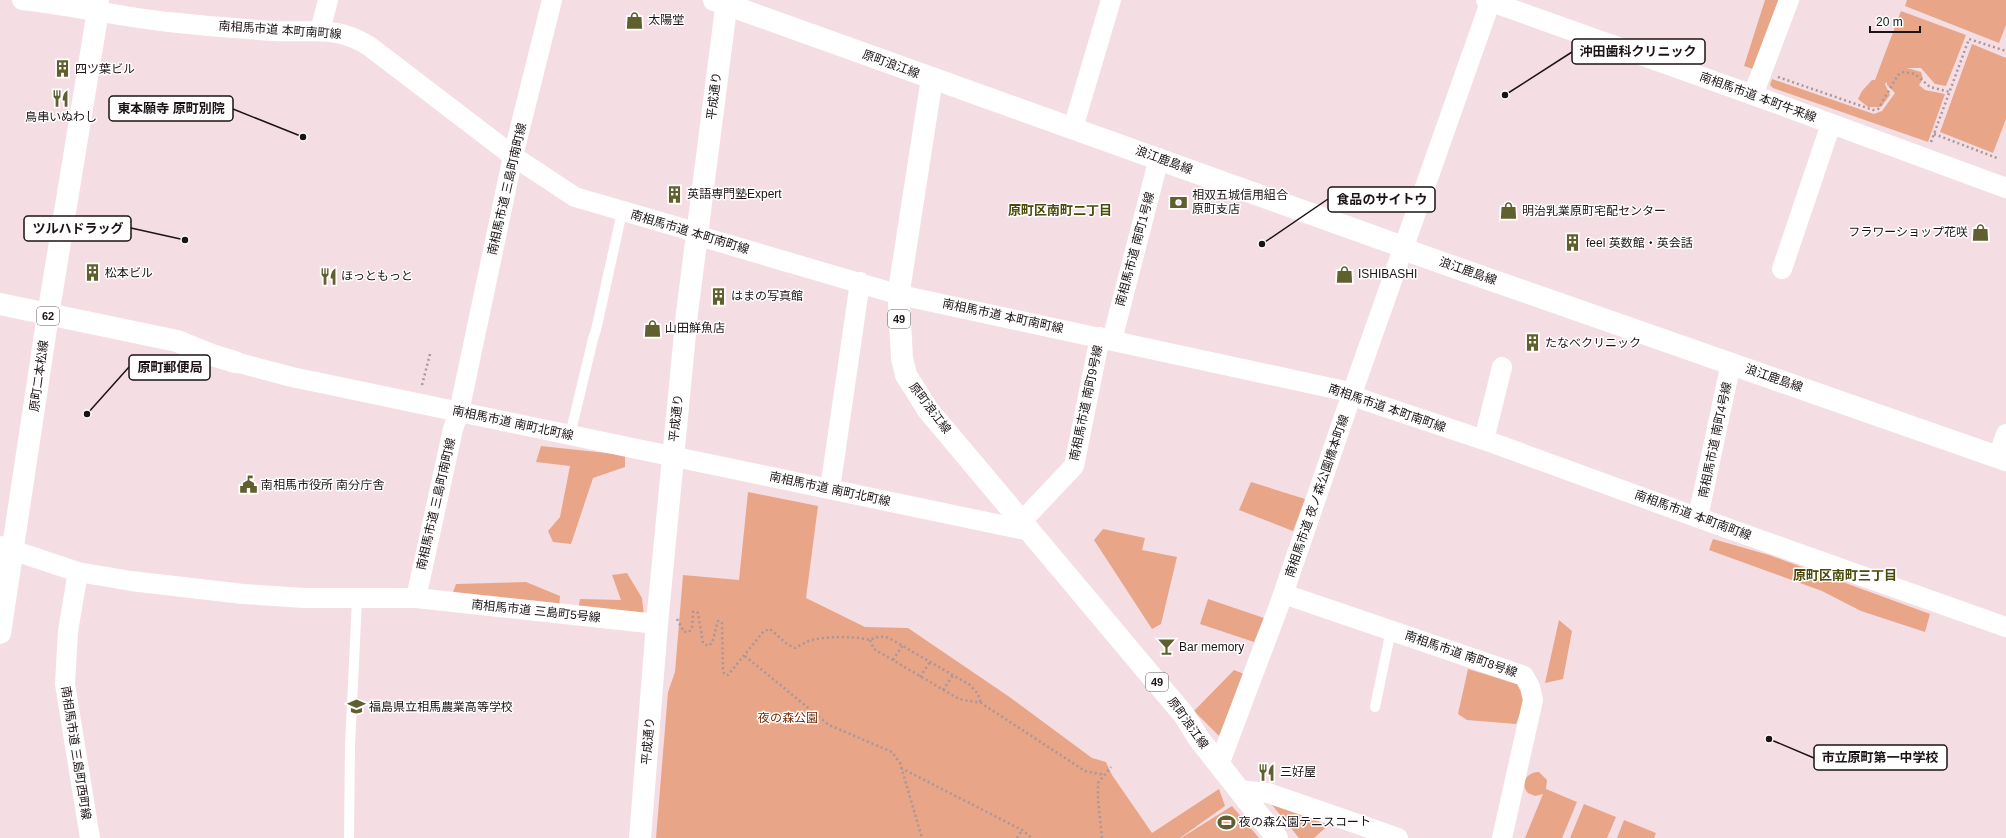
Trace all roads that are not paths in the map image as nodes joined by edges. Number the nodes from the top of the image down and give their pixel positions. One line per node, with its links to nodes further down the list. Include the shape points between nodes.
1 (22, 0): 8 (street, 南相馬市道 本町南町線)
2 (328, 0): 9 (street)
3 (552, 0): 14 (street, 南相馬市道 三島町南町線)
4 (1111, 0): 13 (street)
5 (1789, 0): 11 (street)
6 (1489, 1): 11 (street, 南相馬市道 本町牛来線); 19 (street, 南相馬市道 夜ノ森公園橋本町線)
7 (725, 3): 10 (main road, 原町浪江線); 18 (main road, 平成通り)
8 (98, 6): 9 (street, 南相馬市道 本町南町線, via 185,24 276,31); 24 (main road, 原町二本松線 / 62)
9 (320, 31): 14 (street, 南相馬市道 本町南町線, via 344,34 364,43)
10 (932, 78): 13 (main road, 浪江鹿島線); 22 (main road, 原町浪江線 / 49)
11 (1753, 95): 12 (street, 南相馬市道 本町牛来線)
12 (1831, 124): 16 (street, 南相馬市道 本町牛来線); 20 (street)
13 (1073, 128): 15 (main road, 浪江鹿島線)
14 (513, 156): 17 (street, 南相馬市道 本町南町線, via 576,197); 30 (street, 南相馬市道 三島町南町線)
15 (1159, 158): 19 (main road, 浪江鹿島線); 25 (street, 南相馬市道 南町1号線)
16 (2006, 188)
17 (622, 212): 18 (street, 南相馬市道 本町南町線); 32 (lane)
18 (697, 234): 21 (street, 南相馬市道 本町南町線); 34 (main road, 平成通り)
19 (1404, 248): 27 (main road, 浪江鹿島線); 29 (street, 南相馬市道 夜ノ森公園橋本町線)
20 (1782, 269)
21 (860, 282): 22 (street, 南相馬市道 本町南町線); 36 (street)
22 (900, 295): 25 (street, 南相馬市道 本町南町線); 38 (main road, 原町浪江線 / 49, via 902,353 906,375 928,410)
23 (0, 304): 24 (main road, 南相馬市道 南町北町線)
24 (48, 315): 26 (main road, 南相馬市道 南町北町線, via 177,340); 39 (main road, 原町二本松線 / 62)
25 (1106, 338): 29 (street, 南相馬市道 本町南町線); 38 (street, 南相馬市道 南町9号線, via 1074,466)
26 (235, 362): 30 (street, 南相馬市道 南町北町線, via 292,377)
27 (1731, 363): 35 (main road, 浪江鹿島線); 37 (street, 南相馬市道 南町4号線)
28 (1502, 367): 33 (street)
29 (1352, 394): 33 (street, 南相馬市道 本町南町線); 41 (street, 南相馬市道 夜ノ森公園橋本町線)
30 (459, 412): 32 (street, 南相馬市道 南町北町線); 42 (street, 南相馬市道 三島町南町線, via 453,429)
31 (2006, 434): 35 (street)
32 (570, 435): 34 (street, 南相馬市道 南町北町線)
33 (1484, 440): 37 (street, 南相馬市道 本町南町線)
34 (672, 457): 36 (street, 南相馬市道 南町北町線); 44 (main road, 平成通り)
35 (2002, 459)
36 (830, 489): 38 (street, 南相馬市道 南町北町線)
37 (1698, 517): 45 (street, 南相馬市道 本町南町線)
38 (1026, 526): 49 (main road, 原町浪江線 / 49, via 1158,683)
39 (7, 548): 40 (street); 47 (main road, 原町二本松線 / 62)
40 (78, 572): 43 (street, via 243,594); 51 (street, 南相馬市道 三島町西町線, via 68,631 65,684)
41 (1284, 594): 46 (street, 南相馬市道 南町8号線); 49 (street, 南相馬市道 夜ノ森公園橋本町線)
42 (416, 598): 43 (street); 44 (street, 南相馬市道 三島町5号線)
43 (357, 599): 52 (lane, via 350,746)
44 (665, 618): 53 (main road, 平成通り)
45 (2006, 627)
46 (1391, 630): 48 (lane); 56 (street, 南相馬市道 南町8号線, via 1521,674 1527,679 1533,700)
47 (0, 633)
48 (1375, 707)
49 (1219, 764): 50 (main road, 原町浪江線 / 49)
50 (1238, 790): 54 (main road, 原町浪江線 / 49); 55 (street, via 1268,793)
51 (90, 838)
52 (349, 838)
53 (640, 838)
54 (1277, 838)
55 (1398, 838)
56 (1502, 838)

